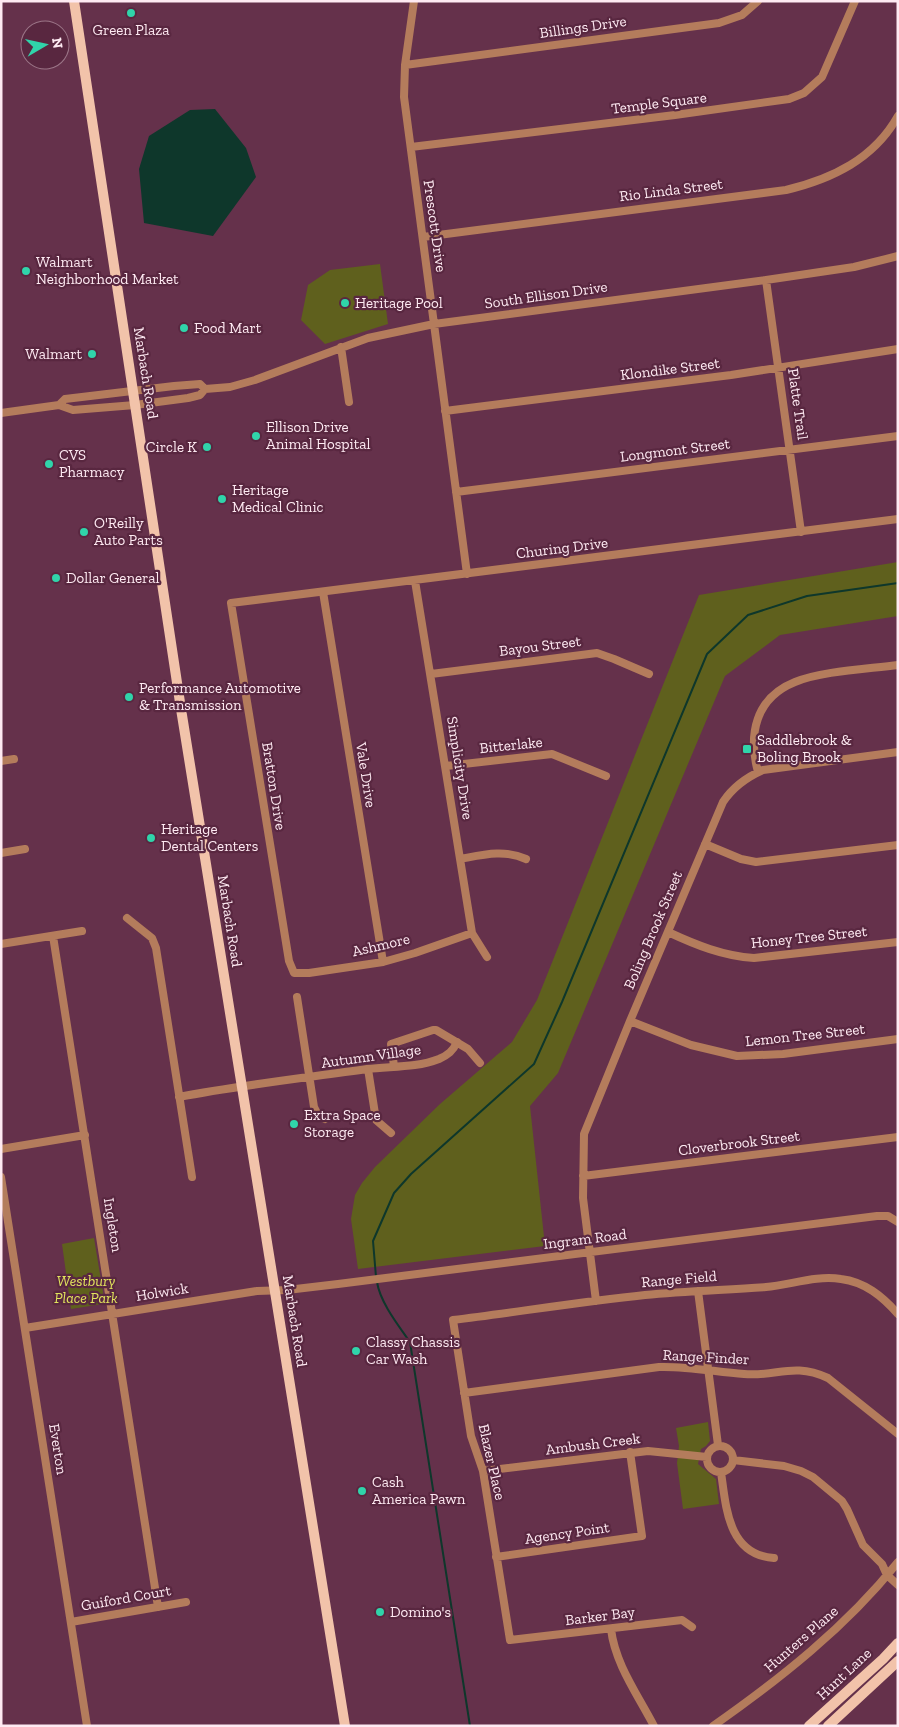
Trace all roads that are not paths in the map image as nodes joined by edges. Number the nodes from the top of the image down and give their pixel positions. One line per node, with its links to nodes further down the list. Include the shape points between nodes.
1 (74, 1): 17 (main road, Marbach Road)
2 (414, 1): 5 (street, Prescott Drive)
3 (758, 1): 5 (street, Billings Drive, via 742,15 719,23)
4 (855, 1): 7 (street, Temple Square, via 822,77 804,93 789,99)
5 (405, 65): 7 (street, Prescott Drive, via 403,86)
6 (898, 116): 8 (street, Rio Linda Street, via 861,159 834,175 786,190)
7 (411, 147): 8 (street, Prescott Drive)
8 (423, 237): 11 (street, Prescott Drive)
9 (898, 256): 10 (street, South Ellison Drive, via 854,267)
10 (766, 280): 11 (street, South Ellison Drive); 14 (street, Platte Trail)
11 (434, 324): 12 (street, South Ellison Drive, via 384,333); 22 (street, Prescott Drive)
12 (340, 347): 16 (street, South Ellison Drive, via 255,380); 19 (street)
13 (898, 349): 14 (street, Klondike Street)
14 (779, 367): 22 (street, Klondike Street, via 731,376); 25 (street, Platte Trail)
15 (174, 386): 16 (street, South Ellison Drive, via 200,384); 17 (street, South Ellison Drive); 18 (street)
16 (205, 389): 18 (street, South Ellison Drive, via 200,395)
17 (133, 392): 20 (street, South Ellison Drive, via 66,399); 21 (main road, Marbach Road)
18 (177, 400): 21 (street, South Ellison Drive)
19 (349, 402)
20 (59, 405): 21 (street, South Ellison Drive, via 73,410); 23 (street, South Ellison Drive)
21 (135, 405): 66 (main road, Marbach Road)
22 (445, 411): 26 (street, Prescott Drive)
23 (1, 413)
24 (898, 436): 25 (street, Longmont Street)
25 (790, 449): 26 (street, Longmont Street); 28 (street, Platte Trail)
26 (456, 492): 29 (street, Prescott Drive)
27 (898, 519): 28 (street, Churing Drive)
28 (801, 532): 29 (street, Churing Drive)
29 (466, 574): 30 (street, Churing Drive)
30 (416, 580): 31 (street, Churing Drive); 34 (street, Simplicity Drive)
31 (323, 592): 32 (street, Churing Drive); 56 (street, Vale Drive)
32 (230, 603): 57 (street, Bratton Drive, via 289,961)
33 (898, 665): 40 (street, via 811,677 779,691 763,708 755,728 753,750)
34 (431, 674): 35 (street, Bayou Street, via 597,653); 39 (street, Simplicity Drive)
35 (649, 674)
36 (898, 752): 40 (street, Boling Brook Street)
37 (14, 759): 38 (street)
38 (1, 761)
39 (446, 766): 41 (street, Bitterlake, via 552,754); 47 (street, Simplicity Drive)
40 (758, 772): 42 (street, Boling Brook Street, via 738,784 726,797)
41 (606, 776)
42 (705, 844): 43 (street, via 756,862); 51 (street, Boling Brook Street)
43 (898, 845)
44 (25, 849): 45 (street)
45 (1, 853)
46 (526, 858): 47 (street, via 504,853)
47 (460, 859): 50 (street, Simplicity Drive)
48 (127, 918): 67 (street, via 152,938 156,948)
49 (82, 931): 52 (street)
50 (472, 932): 55 (street, Simplicity Drive); 56 (street, Ashmore)
51 (668, 932): 53 (street, Honey Tree Street, via 716,952 754,958); 59 (street, Boling Brook Street)
52 (53, 936): 54 (street); 70 (street, Ingleton)
53 (898, 942)
54 (1, 944)
55 (486, 957)
56 (383, 962): 57 (street, Ashmore)
57 (294, 973)
58 (297, 997): 65 (street)
59 (630, 1021): 60 (street, Lemon Tree Street, via 691,1045 737,1056 784,1054); 73 (street, Boling Brook Street, via 584,1134)
60 (898, 1039)
61 (458, 1042): 62 (street); 63 (street, Autumn Village, via 453,1051 439,1059 419,1065); 63 (street, via 433,1030 391,1044)
62 (480, 1063)
63 (394, 1066): 64 (street, Autumn Village)
64 (368, 1069): 65 (street, Autumn Village); 69 (street, via 376,1120)
65 (310, 1078): 66 (street, Autumn Village); 68 (street, via 314,1107)
66 (241, 1085): 67 (street, Autumn Village); 78 (main road, Marbach Road)
67 (179, 1097): 75 (street)
68 (326, 1119)
69 (391, 1133)
70 (85, 1135): 72 (street); 81 (street, Ingleton)
71 (898, 1136): 73 (street, Cloverbrook Street)
72 (1, 1149)
73 (584, 1176): 77 (street, Boling Brook Street)
74 (1, 1177): 84 (street, Everton)
75 (192, 1177)
76 (898, 1222): 77 (street, Ingram Road, via 888,1216 877,1216)
77 (589, 1252): 78 (street, Ingram Road); 80 (street, Boling Brook Street)
78 (274, 1290): 81 (street, Holwick); 109 (main road, Marbach Road)
79 (698, 1291): 80 (street, Range Field); 82 (street, Range Field, via 840,1279 871,1289); 85 (street)
80 (596, 1301): 83 (street, Range Field)
81 (112, 1314): 84 (street, Holwick); 101 (street, Ingleton)
82 (898, 1314)
83 (453, 1320): 86 (street, Blazer Place)
84 (25, 1328): 102 (street, Everton)
85 (708, 1370): 86 (street, Range Finder, via 659,1368); 87 (street, Range Finder, via 746,1375 786,1370 816,1372); 88 (street)
86 (464, 1393): 92 (street, Blazer Place, via 471,1436)
87 (898, 1434)
88 (718, 1446): 90 (street, via 710,1450); 91 (street, via 727,1448)
89 (630, 1452): 90 (street, Ambush Creek); 92 (street, Ambush Creek); 94 (street, Agency Point, via 642,1536)
90 (707, 1458): 93 (street, via 712,1470)
91 (733, 1460): 93 (street, via 729,1468); 96 (street, via 795,1468 813,1477 842,1501 863,1545)
92 (483, 1471): 94 (street, Blazer Place)
93 (721, 1472): 95 (street, via 730,1525 736,1535 748,1549)
94 (496, 1557): 105 (street, Blazer Place)
95 (774, 1558)
96 (882, 1564): 97 (street); 98 (street)
97 (897, 1566): 98 (street, Hunters Plane)
98 (887, 1575): 99 (street); 111 (street, Hunters Plane, via 819,1643)
99 (898, 1585)
100 (186, 1602): 101 (street, Guiford Court)
101 (158, 1607): 102 (street, Guiford Court)
102 (71, 1622): 108 (street, Everton)
103 (692, 1627): 104 (street, Barker Bay, via 682,1620)
104 (611, 1629): 105 (street, Barker Bay); 110 (street, via 620,1664)
105 (510, 1640)
106 (898, 1643): 112 (main road, Hunt Lane)
107 (898, 1661): 113 (main road, Hunt Lane)
108 (87, 1726)
109 (345, 1726)
110 (654, 1726)
111 (713, 1726)
112 (809, 1726)
113 (828, 1726)

